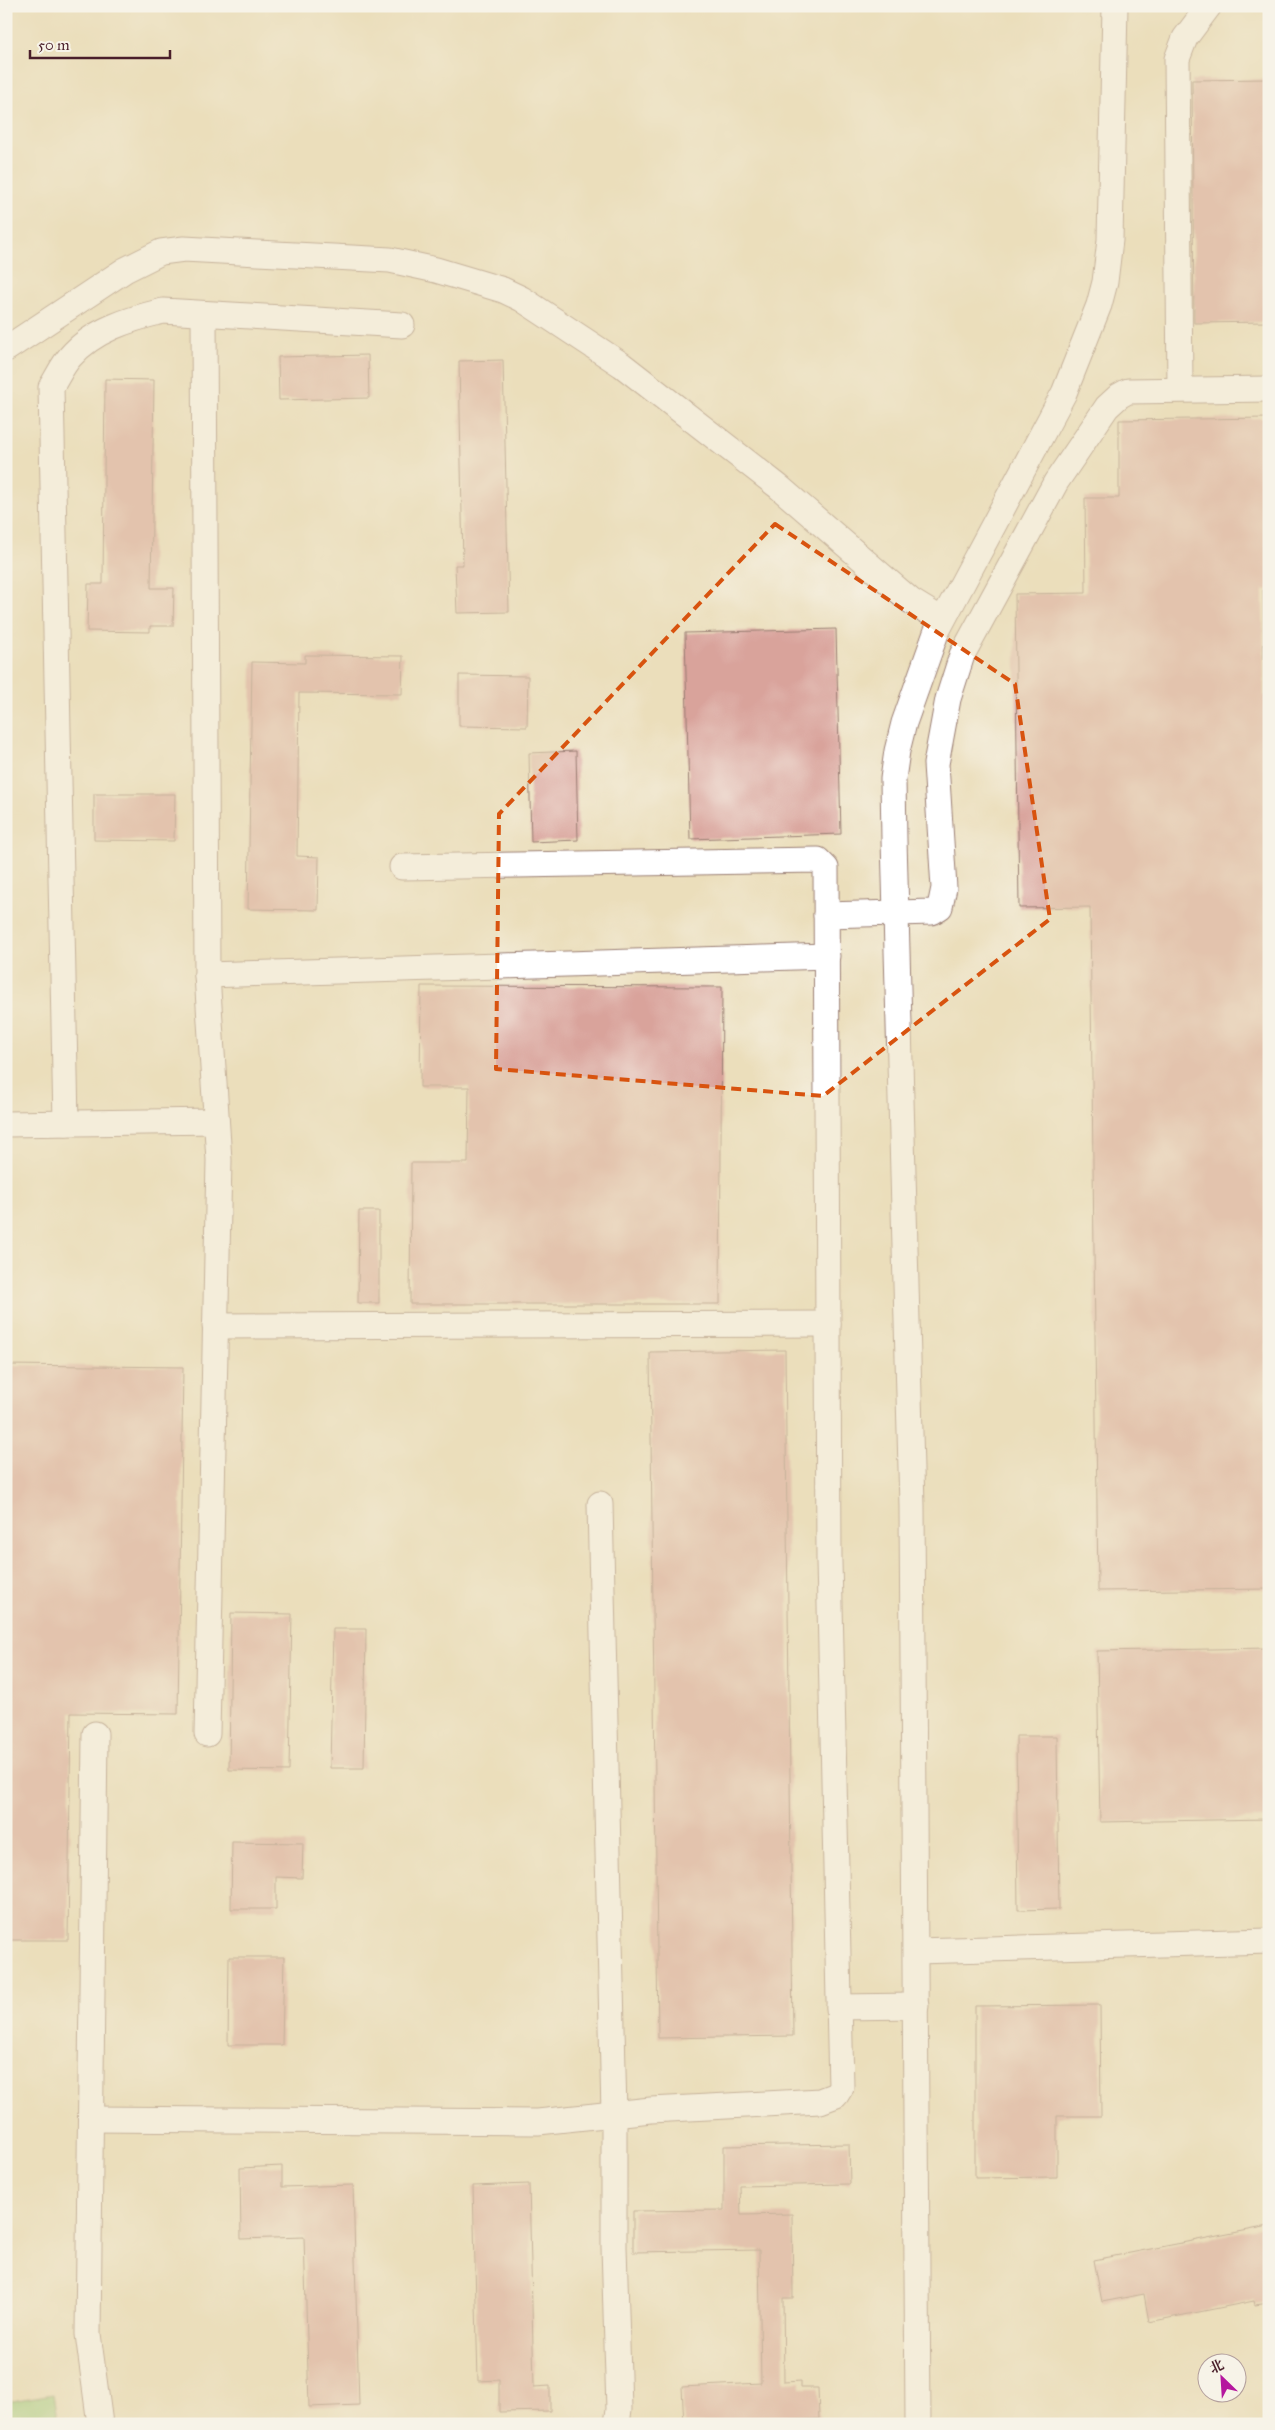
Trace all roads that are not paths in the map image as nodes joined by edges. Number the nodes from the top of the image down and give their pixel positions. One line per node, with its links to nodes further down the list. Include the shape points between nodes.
1 (1115, 6): 8 (street, via 1110,240 1099,305 1064,393)
2 (1209, 6): 7 (street, via 1185,38 1177,59)
3 (204, 314): 4 (street); 13 (street); 15 (street, via 163,311 112,327 85,343 69,358 51,388)
4 (402, 325)
5 (6, 349): 8 (street, via 125,270 161,252 184,250 390,260 436,270 522,299 622,365 779,486 911,601)
6 (1269, 388): 7 (street)
7 (1180, 389): 10 (street, via 1128,391 1106,407 1056,482 966,646 948,699 936,764 944,888 940,907 932,912)
8 (942, 620): 10 (street, via 919,677 894,763)
9 (402, 867): 11 (street, via 818,860 826,868)
10 (896, 914): 11 (street); 23 (street, via 912,1497)
11 (826, 915): 12 (street)
12 (826, 956): 13 (street); 17 (street)
13 (207, 975): 14 (street)
14 (216, 1121): 15 (street); 18 (street)
15 (66, 1123): 16 (street)
16 (6, 1124)
17 (828, 1324): 18 (street); 25 (street, via 829,1561)
18 (215, 1326): 21 (street)
19 (600, 1504): 26 (street)
20 (95, 1734): 27 (street)
21 (207, 1734)
22 (1269, 1940): 23 (street)
23 (916, 1950): 24 (street)
24 (916, 2006): 25 (street); 30 (street)
25 (839, 2007): 26 (street, via 841,2087 836,2094 820,2101)
26 (614, 2114): 27 (street, via 538,2122); 29 (street)
27 (91, 2119): 28 (street, via 88,2334)
28 (100, 2424)
29 (617, 2424)
30 (918, 2424)

